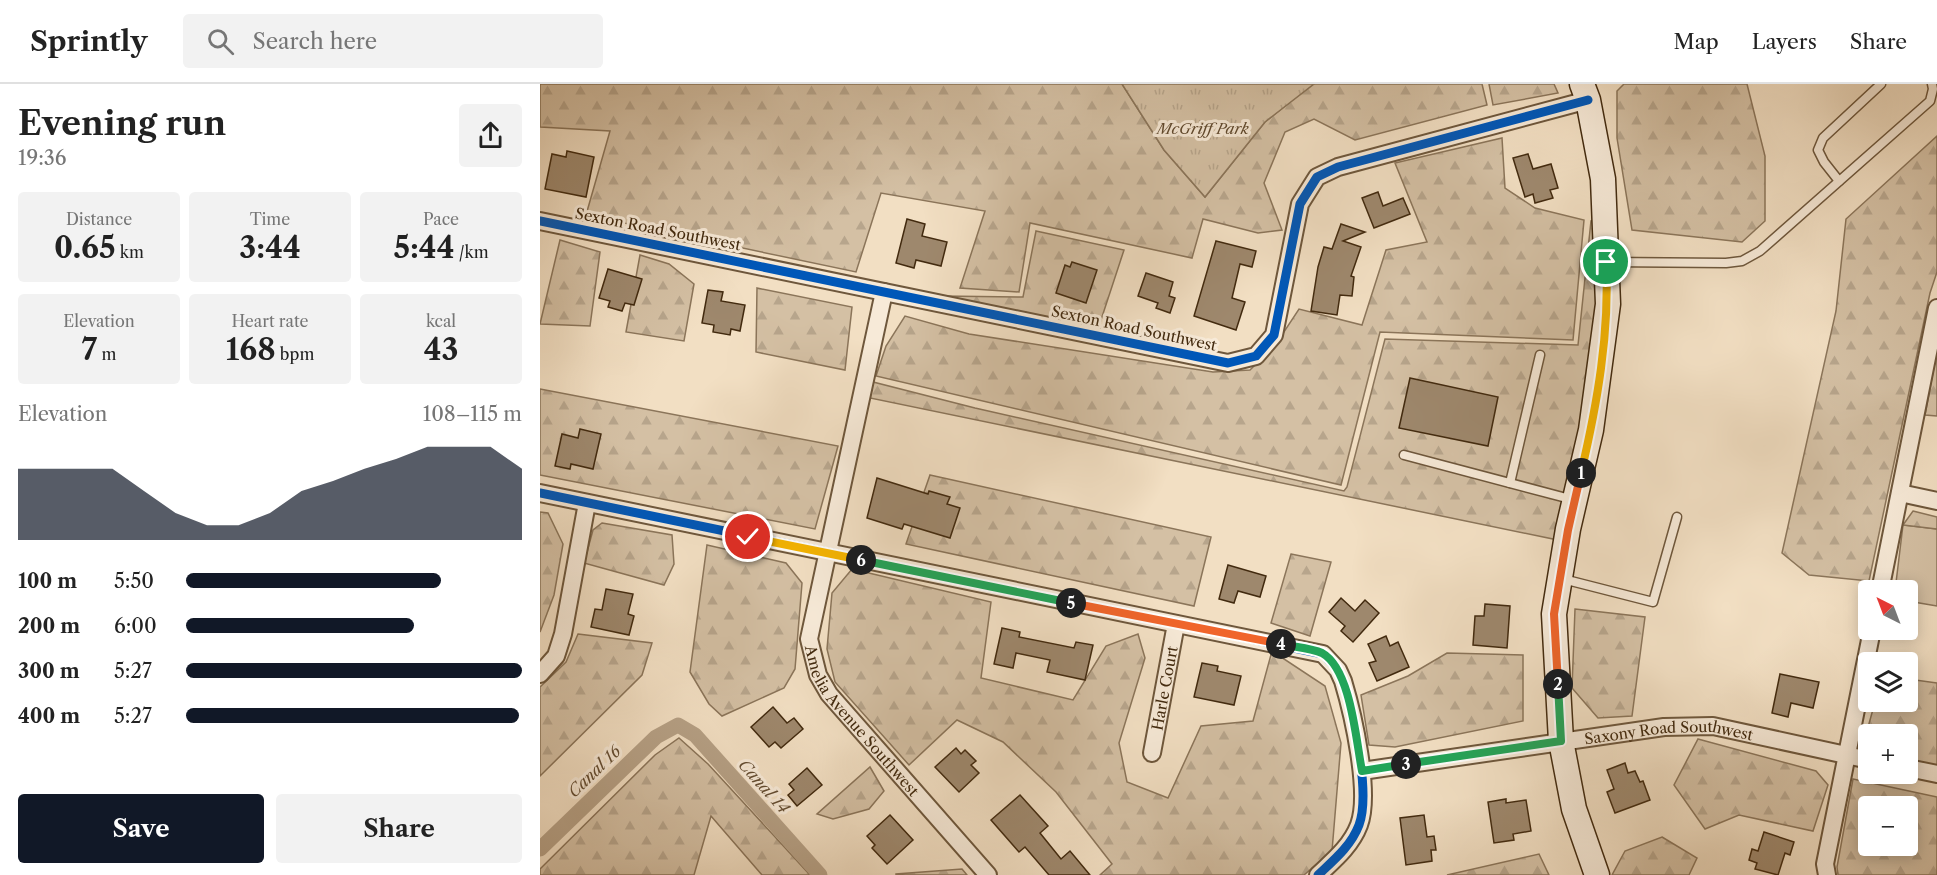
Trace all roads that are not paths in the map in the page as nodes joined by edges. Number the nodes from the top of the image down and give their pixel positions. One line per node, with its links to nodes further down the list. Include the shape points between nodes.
1 (1881, 84): 4 (lane, via 1823,138 1818,150)
2 (1932, 84): 4 (lane, via 1930,101)
3 (1585, 92): 6 (street, via 1603,179); 7 (street, Sexton Road Southwest, via 1338,167 1317,177 1300,204 1274,334 1256,356 1228,363)
4 (1839, 181): 6 (lane, via 1760,251 1742,261)
5 (540, 221): 7 (street, Sexton Road Southwest)
6 (1606, 262): 14 (street, via 1608,304 1604,338 1592,429)
7 (884, 292): 18 (street, Amelia Avenue Southwest)
8 (1937, 308): 13 (street)
9 (1540, 355): 11 (lane)
10 (1404, 455): 11 (lane)
11 (1510, 483): 14 (lane)
12 (540, 493): 16 (street)
13 (1900, 493): 15 (street); 20 (street)
14 (1575, 500): 19 (street)
15 (1937, 501)
16 (587, 503): 18 (street); 23 (street, via 563,634 556,656)
17 (1677, 517): 19 (lane, via 1653,602)
18 (829, 554): 21 (street); 31 (street, Amelia Avenue Southwest, via 809,639 818,675 829,694)
19 (1560, 578): 24 (street, via 1554,614)
20 (1882, 580)
21 (1176, 624): 25 (street, Harle Court); 29 (street, via 1323,654 1344,681)
22 (1870, 640): 26 (street)
23 (540, 674)
24 (1561, 741): 26 (street, Saxony Road Southwest, via 1664,727 1713,726); 29 (street, Saxony Road Southwest); 33 (street, via 1574,809)
25 (1152, 753)
26 (1846, 755): 27 (street, Saxony Road Southwest); 34 (street, via 1825,864)
27 (1858, 758)
28 (1918, 770): 30 (street)
29 (1362, 771): 32 (street, via 1360,823 1344,852)
30 (1937, 774)
31 (988, 875)
32 (1318, 875)
33 (1596, 875)
34 (1827, 875)

